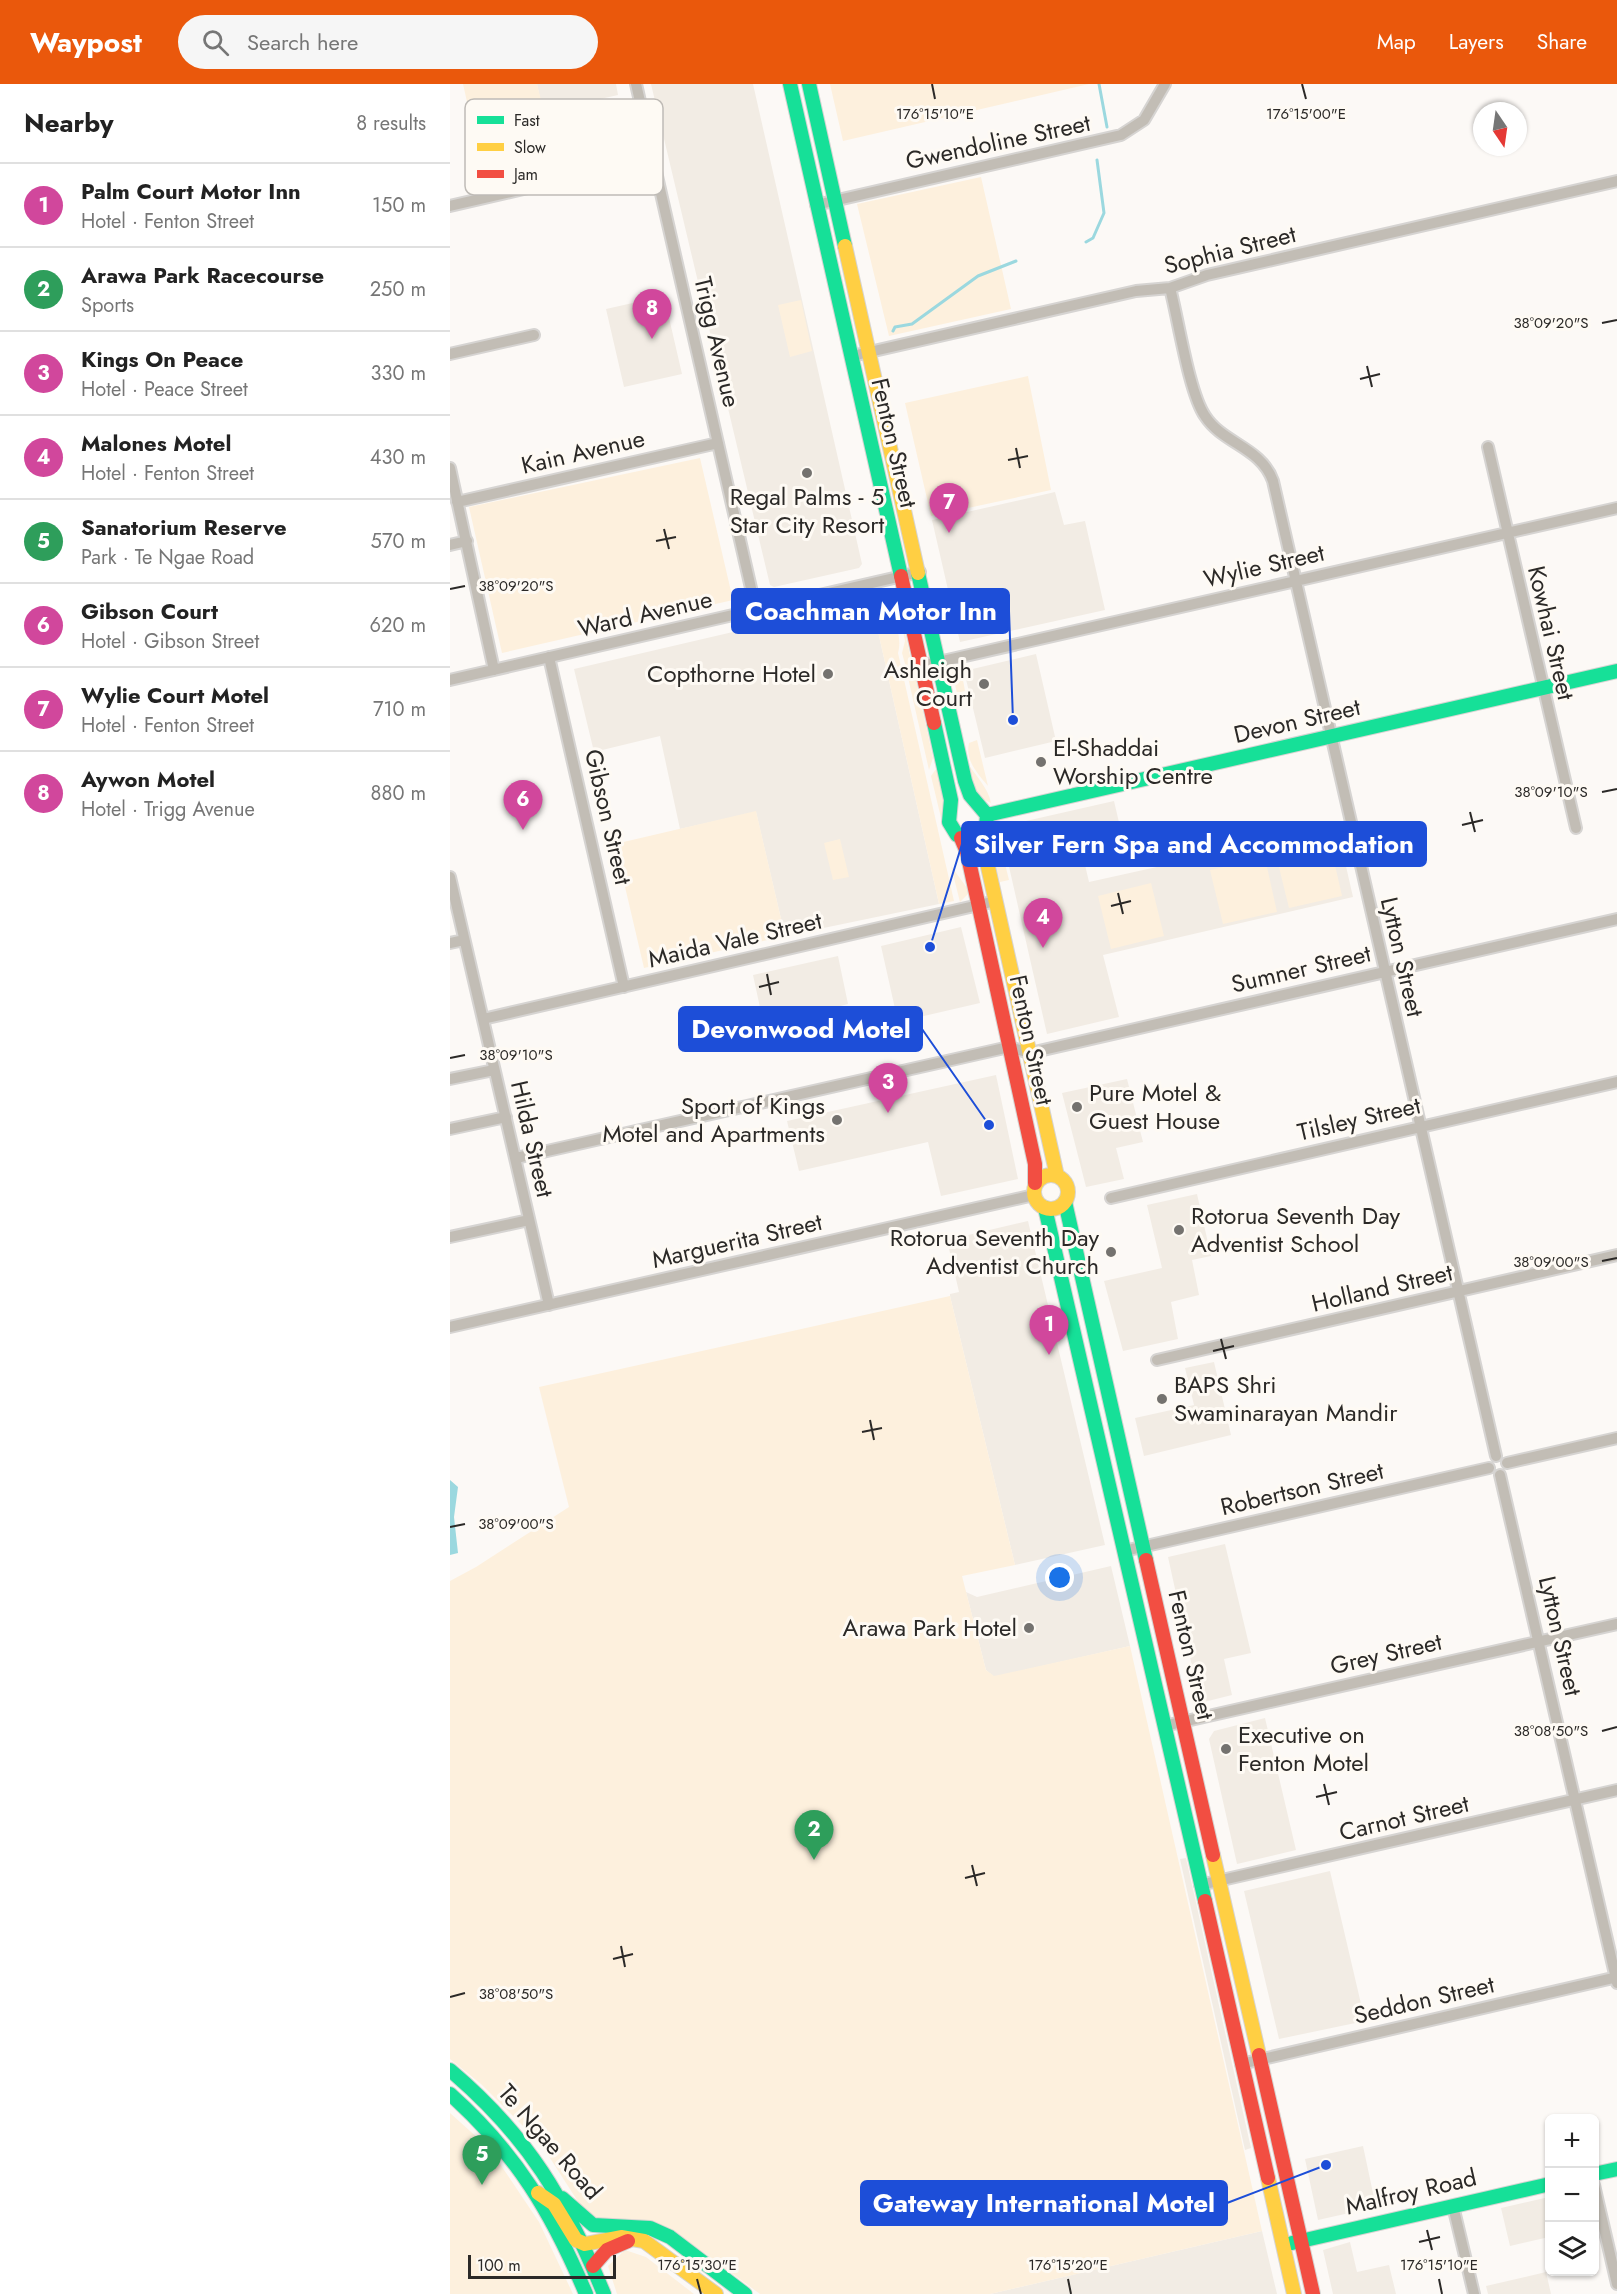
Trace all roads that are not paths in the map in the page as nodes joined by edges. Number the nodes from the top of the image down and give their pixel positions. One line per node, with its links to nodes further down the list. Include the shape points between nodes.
1 (636, 84): 5 (street, Trigg Avenue)
2 (790, 84): 10 (main road, Fenton Street)
3 (809, 84): 9 (main road, Fenton Street)
4 (1165, 84): 9 (street, Gwendoline Street, via 1144,120 1121,135)
5 (639, 99)
6 (1617, 181): 12 (street, Sophia Street, via 1207,275)
7 (498, 195): 11 (street)
8 (661, 195): 17 (street, Trigg Avenue)
9 (835, 200): 10 (street, Gwendoline Street); 14 (main road, Fenton Street)
10 (816, 205): 16 (main road, Fenton Street)
11 (450, 206)
12 (1170, 288): 14 (street, Sophia Street, via 1136,291); 27 (street, Lytton Street, via 1200,408 1218,431 1252,451 1270,473)
13 (534, 335): 15 (street)
14 (869, 353): 16 (street, Sophia Street); 25 (main road, Fenton Street)
15 (450, 354)
16 (852, 356): 26 (main road, Fenton Street)
17 (718, 443): 20 (street, Kain Avenue); 28 (street, Trigg Avenue)
18 (1488, 447): 22 (street, Kowhai Street)
19 (450, 468): 20 (street)
20 (457, 502): 23 (street)
21 (1617, 508): 22 (street, Wylie Street)
22 (1507, 533): 27 (street, Wylie Street); 35 (street, Kowhai Street)
23 (467, 541): 24 (street); 32 (street)
24 (450, 545)
25 (920, 572): 26 (street, Ward Avenue); 30 (main road, Fenton Street)
26 (901, 577): 28 (street, Ward Avenue); 31 (main road, Fenton Street)
27 (1296, 580): 30 (street, Wylie Street); 36 (street, Lytton Street)
28 (756, 610): 29 (street, Ward Avenue)
29 (549, 657): 32 (street, Ward Avenue); 50 (street, Gibson Street)
30 (940, 662): 31 (street, Wylie Street); 37 (main road, Fenton Street, via 965,781)
31 (921, 666): 38 (main road, Fenton Street, via 951,800)
32 (494, 670): 34 (street, Ward Avenue)
33 (1617, 671): 35 (main road, Devon Street)
34 (450, 680)
35 (1543, 688): 36 (main road, Devon Street); 40 (street, Kowhai Street)
36 (1331, 736): 39 (main road, Devon Street); 49 (street, Lytton Street)
37 (977, 802): 38 (main road, via 964,801); 39 (main road)
38 (950, 812): 42 (main road, via 951,828)
39 (987, 815): 41 (main road)
40 (1576, 828)
41 (983, 833): 42 (main road, via 971,839); 44 (main road, Fenton Street)
42 (961, 838): 45 (main road, Fenton Street)
43 (450, 877): 47 (street, Hilda Street)
44 (996, 901): 45 (street, Maida Vale Street); 53 (main road, Fenton Street)
45 (978, 906): 50 (street, Maida Vale Street); 52 (main road, Fenton Street)
46 (1617, 919): 49 (street, Sumner Street)
47 (464, 940): 48 (street); 51 (street, Hilda Street)
48 (450, 943)
49 (1384, 972): 53 (street, Sumner Street); 58 (street, Lytton Street)
50 (624, 987): 51 (street, Maida Vale Street)
51 (483, 1019): 54 (street, Hilda Street)
52 (1009, 1047): 53 (street); 60 (street); 62 (main road, Fenton Street, via 1035,1164)
53 (1030, 1053): 61 (main road, Fenton Street)
54 (494, 1070): 55 (street); 57 (street, Hilda Street)
55 (450, 1079)
56 (1617, 1082): 58 (street, Tilsley Street)
57 (506, 1117): 59 (street); 60 (street, Hilda Street)
58 (1420, 1127): 63 (street, Tilsley Street); 69 (street, Lytton Street)
59 (450, 1129)
60 (516, 1158): 66 (street, Hilda Street)
61 (1057, 1176): 62 (main road, via 1045,1175); 64 (main road, via 1068,1190)
62 (1035, 1189): 65 (main road, via 1038,1203); 70 (street, Marguerita Street)
63 (1111, 1198)
64 (1065, 1202): 65 (main road); 73 (main road, Fenton Street)
65 (1045, 1208): 74 (main road, Fenton Street)
66 (529, 1220): 67 (street); 70 (street, Hilda Street)
67 (450, 1237)
68 (1617, 1256): 69 (street, Holland Street)
69 (1459, 1292): 72 (street, Holland Street); 76 (street, Lytton Street)
70 (549, 1305): 71 (street, Marguerita Street)
71 (450, 1327)
72 (1157, 1360)
73 (1103, 1372): 74 (main road); 80 (main road, Fenton Street)
74 (1084, 1377): 81 (main road, Fenton Street)
75 (1617, 1438): 77 (street)
76 (1496, 1456): 77 (street); 78 (street)
77 (1507, 1464): 79 (street)
78 (1489, 1468): 79 (street); 80 (street, Robertson Street)
79 (1500, 1474): 83 (street, Lytton Street)
80 (1143, 1548): 81 (street, Robertson Street); 84 (main road, Fenton Street)
81 (1124, 1551): 85 (main road, Fenton Street)
82 (1617, 1624): 83 (street, Grey Street)
83 (1540, 1641): 84 (street, Grey Street); 87 (street, Lytton Street)
84 (1183, 1722): 85 (street, Grey Street); 88 (main road, Fenton Street)
85 (1164, 1726): 89 (main road, Fenton Street)
86 (1617, 1791): 87 (street, Carnot Street)
87 (1575, 1800): 88 (street, Carnot Street); 90 (street, Lytton Street)
88 (1219, 1881): 89 (street, Carnot Street); 91 (main road, Fenton Street)
89 (1200, 1885): 92 (main road, Fenton Street)
90 (1617, 1979): 91 (street, Seddon Street)
91 (1260, 2059): 92 (street, Seddon Street); 103 (main road, Fenton Street)
92 (1241, 2064): 105 (main road, Fenton Street)
93 (450, 2070): 99 (main road, Te Ngae Road, via 516,2133)
94 (450, 2094): 98 (main road, Te Ngae Road, via 506,2148)
95 (1617, 2169): 96 (main road)
96 (1599, 2173)
97 (1545, 2185): 100 (main road, Malfroy Road)
98 (538, 2193): 104 (main road, Te Ngae Road, via 554,2204 570,2234); 110 (main road)
99 (562, 2198): 104 (main road); 107 (main road, Te Ngae Road, via 593,2225 633,2226 670,2237)
100 (1454, 2206): 103 (main road, Malfroy Road); 115 (street)
101 (1599, 2206): 108 (street)
102 (634, 2239): 104 (main road, via 608,2238); 106 (main road, via 608,2250); 109 (main road, via 654,2246)
103 (1301, 2241): 105 (main road, Malfroy Road); 114 (main road, Fenton Street)
104 (585, 2244): 106 (main road)
105 (1282, 2245): 113 (main road, Fenton Street)
106 (593, 2266): 111 (main road)
107 (720, 2275): 109 (main road); 112 (main road, Te Ngae Road)
108 (1617, 2284)
109 (713, 2291)
110 (586, 2294)
111 (604, 2294)
112 (745, 2294)
113 (1294, 2294)
114 (1314, 2294)
115 (1474, 2294)

